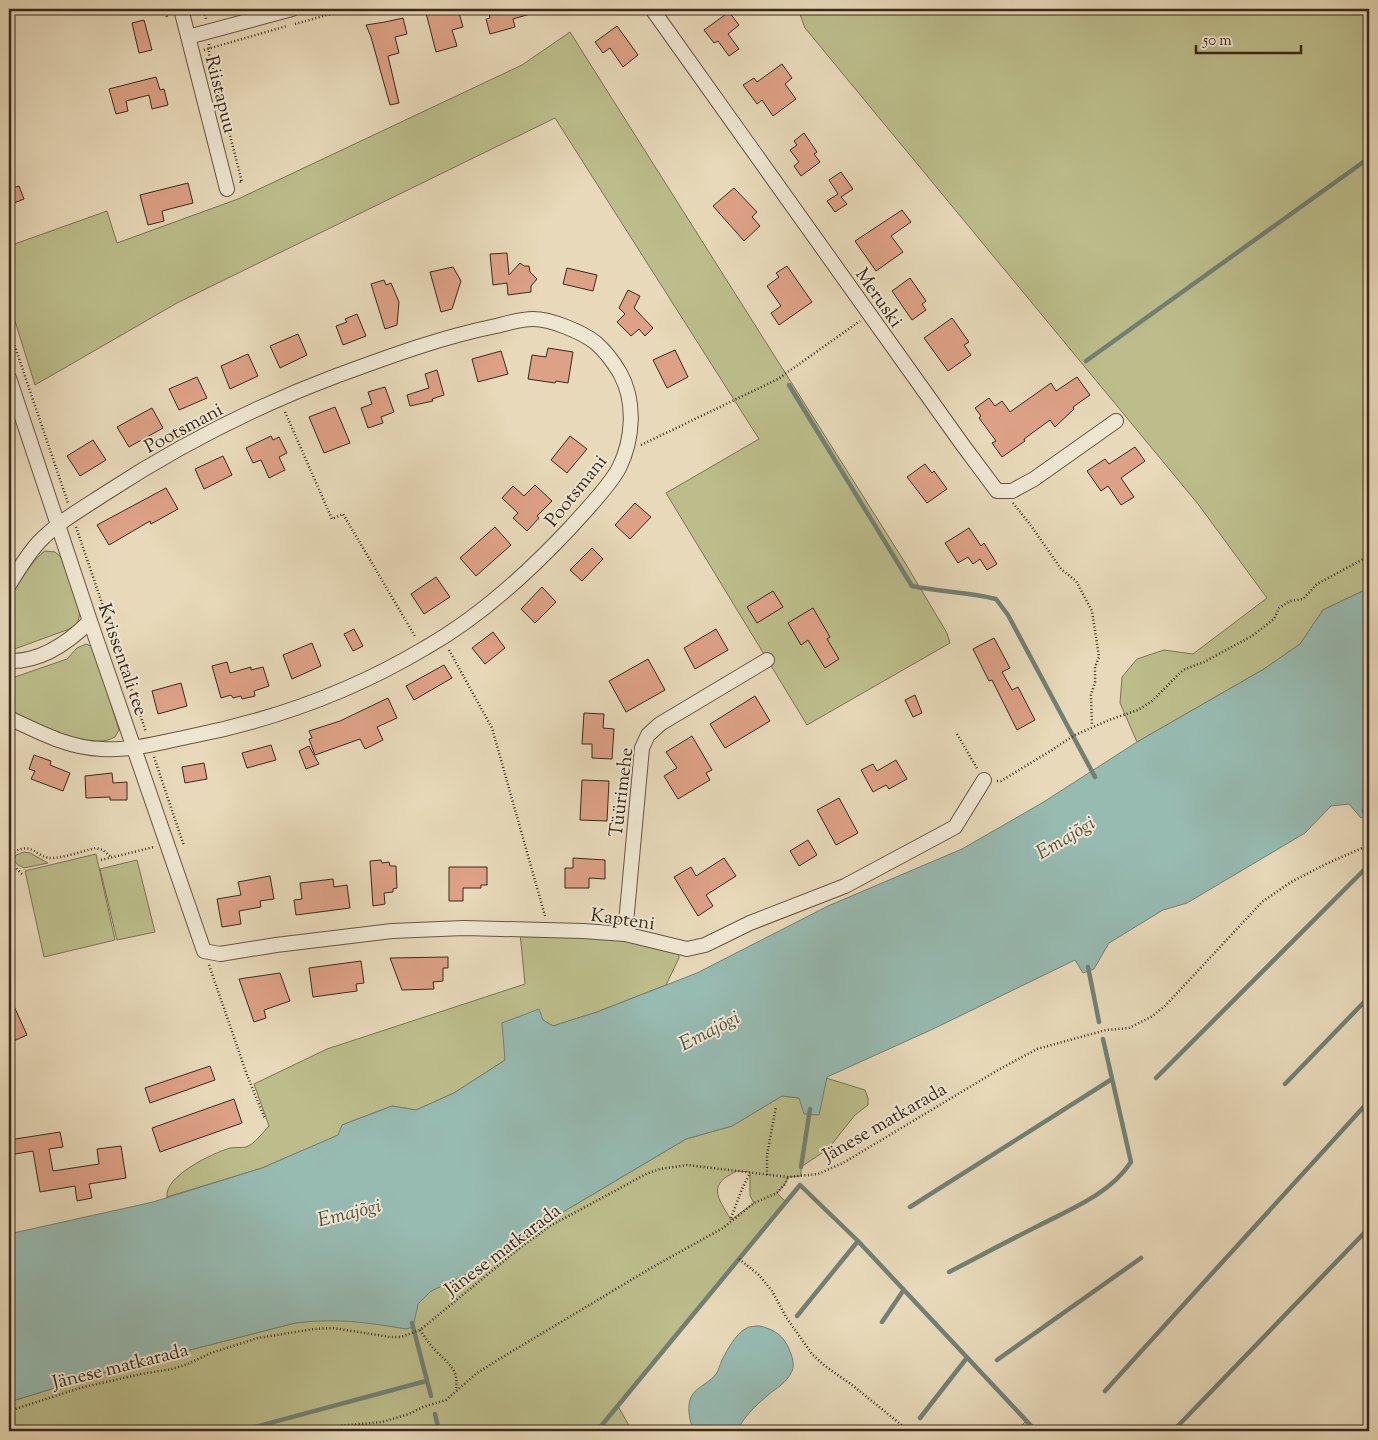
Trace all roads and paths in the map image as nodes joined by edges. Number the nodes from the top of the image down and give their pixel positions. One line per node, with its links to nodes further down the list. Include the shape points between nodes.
1 (181, 9): 7 (street, Riistapuu)
2 (199, 9): 3 (path)
3 (216, 9)
4 (292, 9): 7 (street)
5 (348, 9): 8 (path)
6 (652, 9): 10 (street, Meruski)
7 (188, 36): 8 (street, Riistapuu)
8 (192, 52): 9 (street, Riistapuu)
9 (227, 189)
10 (869, 315): 15 (path, via 778,380); 16 (street, Meruski, via 997,491)
11 (9, 329): 17 (path)
12 (9, 378): 18 (street, Kvissentali tee)
13 (280, 400): 15 (street, Pootsmani, via 361,367 435,342 533,319 566,326 595,342 620,374 631,414); 17 (street, Pootsmani, via 222,426 140,471); 23 (path, via 332,519 343,514)
14 (1116, 421): 16 (street, via 1034,479 1012,491)
15 (627, 450): 22 (street, Pootsmani, via 616,473 538,562)
16 (1004, 491): 27 (path, via 1061,569 1076,581 1092,611 1099,657 1091,696)
17 (72, 515): 18 (street, Pootsmani); 29 (path)
18 (58, 524): 20 (street, Pootsmani, via 23,561); 21 (street, Kvissentali tee)
19 (1369, 556): 27 (path, via 1316,584 1303,598 1279,608 1274,619 1252,636 1183,670 1138,710)
20 (9, 585)
21 (90, 621): 25 (street, via 74,637 47,653 21,662); 30 (street, Kvissentali tee)
22 (442, 637): 23 (street, Pootsmani); 38 (path, via 492,728)
23 (424, 650): 29 (street, Pootsmani, via 325,697 276,715)
24 (766, 660): 39 (street, Tüürimehe, via 660,724 648,736 642,748)
25 (9, 662)
26 (9, 718): 30 (street, Pootsmani, via 66,744 102,750)
27 (1092, 727): 31 (path, via 1001,781)
28 (957, 734): 31 (path)
29 (150, 744): 30 (street, Pootsmani); 34 (path)
30 (134, 747): 32 (street, Kvissentali tee)
31 (984, 780): 39 (street, Kapteni, via 955,827 845,886 750,922 706,945 687,949)
32 (168, 843): 35 (path); 40 (street, Kvissentali tee)
33 (1369, 845): 45 (path, Jänese matkarada, via 1291,882 1262,902 1151,1018 1129,1028 1106,1030 1037,1049 843,1163 818,1174)
34 (186, 854)
35 (111, 857): 36 (path); 37 (path, via 96,848 51,858 21,848 10,859)
36 (101, 860)
37 (22, 874)
38 (549, 930): 39 (street, Kapteni); 40 (street, Kapteni, via 464,928 392,931 220,954)
39 (625, 934)
40 (204, 951): 42 (path)
41 (776, 1106): 44 (path, via 767,1155)
42 (265, 1118)
43 (750, 1172): 44 (path, Jänese matkarada); 46 (path); 48 (path, Jänese matkarada, via 688,1165 660,1168 631,1180 521,1246)
44 (767, 1175): 45 (path, Jänese matkarada)
45 (788, 1176): 46 (path, via 776,1193 754,1203)
46 (731, 1220): 49 (path, via 723,1228 509,1353)
47 (739, 1259): 52 (path, via 772,1291 812,1354)
48 (420, 1330): 49 (path, via 455,1372 458,1378); 50 (path, Jänese matkarada, via 390,1337 333,1328 292,1331 258,1338 172,1369 80,1388)
49 (456, 1390): 51 (path, via 446,1400 409,1414 382,1422)
50 (9, 1411)
51 (321, 1431)
52 (909, 1431)

